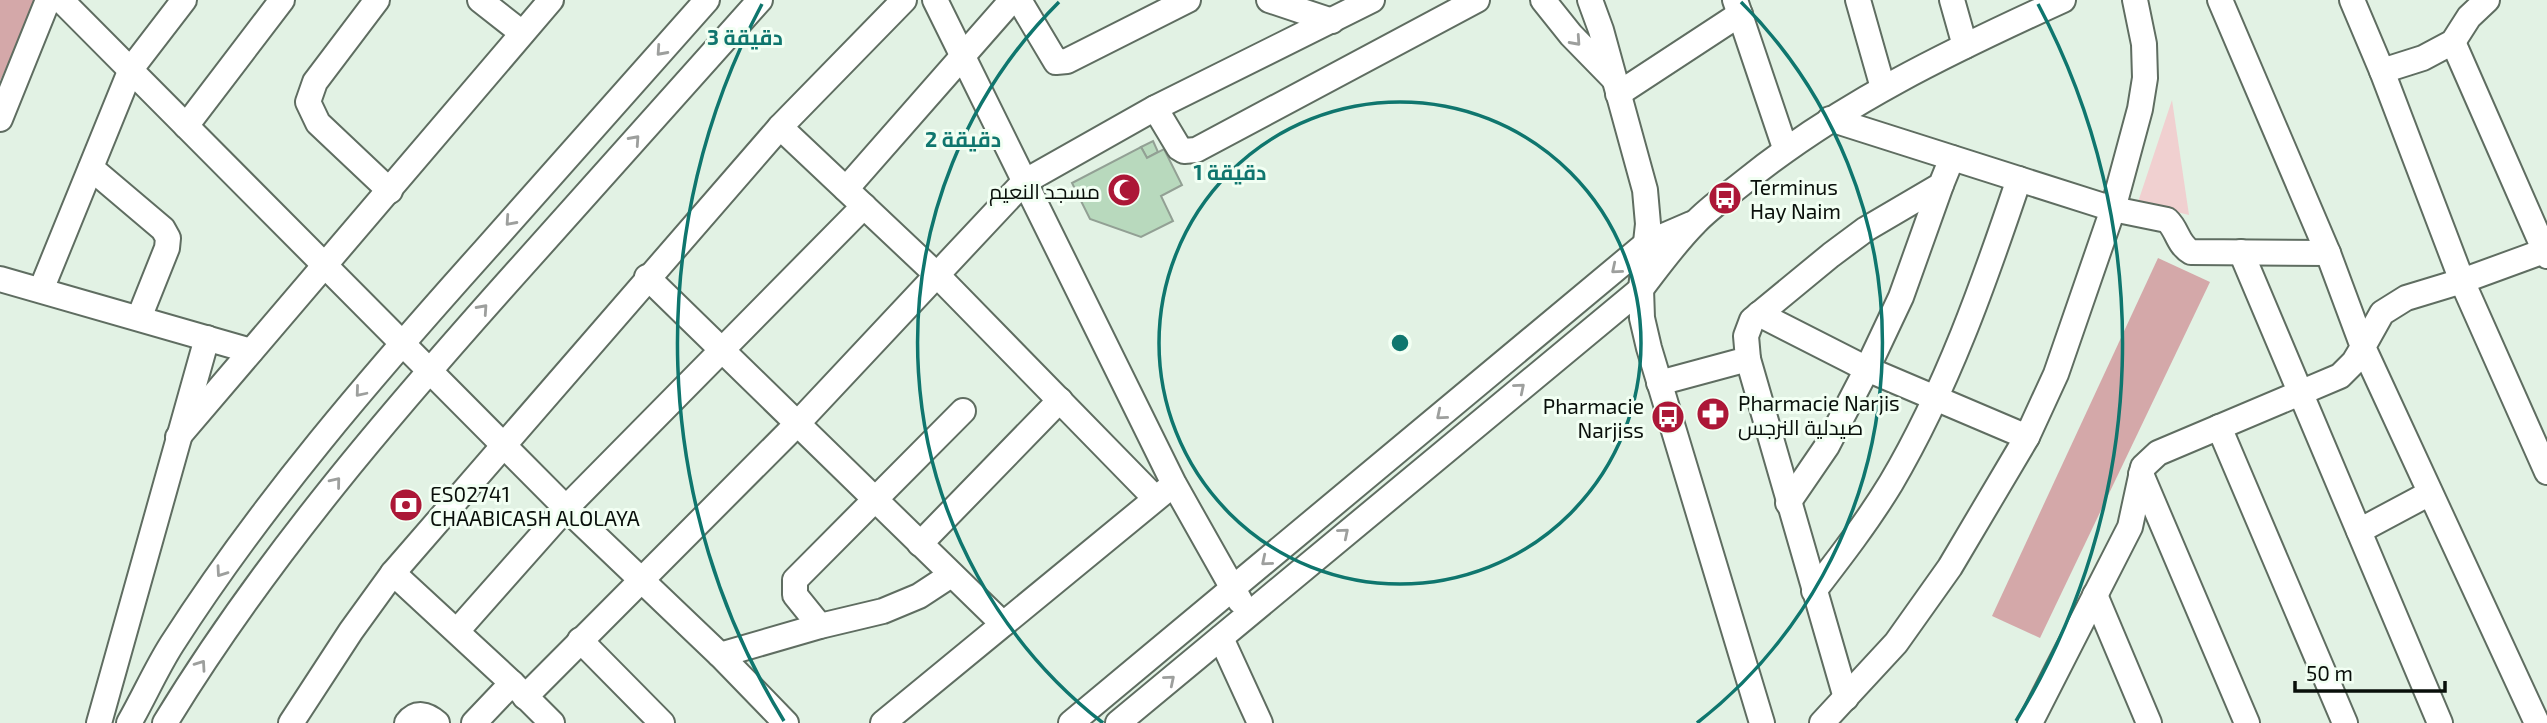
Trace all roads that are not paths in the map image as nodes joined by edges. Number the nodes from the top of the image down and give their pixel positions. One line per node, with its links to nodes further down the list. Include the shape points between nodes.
1 (48, 0): 38 (street)
2 (61, 0): 33 (street)
3 (184, 0): 33 (street)
4 (282, 0): 40 (street)
5 (377, 0): 49 (street, via 315,82 308,102 318,124)
6 (480, 0): 29 (street)
7 (551, 0): 29 (street)
8 (706, 0): 67 (street, one-way to 67)
9 (760, 0): 73 (street, one-way to 9)
10 (904, 0): 41 (street)
11 (935, 0): 32 (street)
12 (1012, 0): 32 (street)
13 (1019, 0): 14 (street, via 1059,63)
14 (1188, 0)
15 (1269, 0): 28 (street)
16 (1372, 0): 28 (street)
17 (1477, 0): 37 (street, via 1196,149 1179,148)
18 (1543, 0): 35 (street, one-way to 35)
19 (1590, 0): 35 (street)
20 (1858, 0): 36 (street)
21 (1952, 0): 31 (street)
22 (2063, 0): 31 (street)
23 (2135, 0): 51 (street, via 2145,78)
24 (2220, 0): 56 (street)
25 (2352, 0): 34 (street)
26 (2487, 0): 30 (street)
27 (1737, 7): 35 (street); 42 (street)
28 (1332, 21): 37 (street)
29 (522, 33): 49 (street)
30 (2453, 42): 34 (street); 55 (street)
31 (1965, 46): 36 (street)
32 (961, 57): 46 (street); 48 (street)
33 (131, 69): 40 (street); 44 (street)
34 (2382, 71): 61 (street)
35 (1615, 86): 53 (street, via 1645,190)
36 (1883, 88): 39 (street)
37 (1155, 108): 46 (street)
38 (0, 119)
39 (1830, 119): 42 (street); 43 (street)
40 (187, 126): 57 (street)
41 (780, 127): 48 (street); 59 (street)
42 (1785, 148): 52 (street)
43 (1952, 158): 45 (street); 47 (street)
44 (91, 167): 63 (street); 65 (street, via 169,238)
45 (2019, 179): 51 (street); 76 (street, via 1973,311)
46 (1024, 182): 58 (street); 86 (street)
47 (1941, 185): 64 (street, via 1866,229); 72 (street, via 1901,297)
48 (846, 189): 50 (street)
49 (390, 191): 57 (street)
50 (864, 206): 58 (street); 69 (street)
51 (2113, 209): 54 (street, via 2167,220 2191,252); 81 (street, via 2056,374)
52 (1695, 222): 53 (street); 62 (street)
53 (1647, 243): 62 (street); 96 (street, one-way to 96)
54 (2241, 252): 56 (street); 75 (street)
55 (2546, 252): 61 (street)
56 (2328, 253): 68 (street)
57 (325, 265): 67 (street); 70 (street)
58 (938, 276): 77 (street); 79 (street)
59 (647, 277): 69 (street); 83 (street)
60 (0, 279): 63 (street)
61 (2462, 281): 68 (street, via 2406,298 2382,313); 84 (street)
62 (1641, 289): 74 (street, via 1642,318); 99 (street, one-way to 62)
63 (41, 290): 65 (street)
64 (1759, 314): 71 (street, via 1746,336); 72 (street)
65 (139, 318): 66 (street)
66 (207, 338): 70 (street); 82 (street)
67 (401, 343): 73 (street); 111 (street, one-way to 111, via 261,516 171,646)
68 (2363, 347): 75 (street, via 2340,376); 87 (street)
69 (722, 349): 79 (street); 90 (street)
70 (251, 351): 82 (street)
71 (1748, 359): 74 (street); 89 (street)
72 (1867, 369): 76 (street); 89 (street, via 1827,446)
73 (429, 370): 83 (street); 112 (street, one-way to 73, via 266,572)
74 (1659, 383): 125 (street)
75 (2301, 392): 80 (street); 91 (street)
76 (1934, 399): 81 (street); 97 (street, via 1892,482)
77 (1060, 400): 86 (street); 92 (street)
78 (963, 411): 88 (street)
79 (797, 424): 88 (street); 95 (street)
80 (2219, 427): 85 (street, via 2158,453); 129 (street)
81 (2027, 437): 107 (street, via 1951,567 1896,643)
82 (178, 438): 110 (street)
83 (502, 444): 90 (street); 93 (street)
84 (2547, 472)
85 (2141, 474): 98 (street, via 2130,527); 128 (street)
86 (1165, 491): 96 (street); 100 (street)
87 (2430, 493): 91 (street); 131 (street)
88 (875, 501): 92 (street); 101 (street, via 795,580 795,595)
89 (1788, 503): 97 (street)
90 (565, 508): 95 (street); 102 (street)
91 (2359, 531): 130 (street)
92 (920, 544): 94 (street)
93 (393, 573): 102 (street); 113 (street)
94 (951, 575): 100 (street); 101 (street, via 919,596 883,611)
95 (640, 579): 104 (street); 105 (street)
96 (1233, 588): 99 (street); 108 (street)
97 (1814, 591): 107 (street)
98 (2095, 596): 109 (street); 127 (street)
99 (1247, 614): 103 (street)
100 (1003, 624): 120 (street)
101 (821, 626): 105 (street)
102 (457, 631): 106 (street)
103 (1221, 638): 123 (street, one-way to 103); 124 (street)
104 (580, 640): 106 (street); 118 (street)
105 (720, 655): 119 (street)
106 (519, 690): 116 (street); 117 (street)
107 (1846, 698): 126 (street)
108 (1097, 701): 121 (street); 122 (street)
109 (2040, 716)
110 (99, 723)
111 (129, 723)
112 (164, 723)
113 (291, 723)
114 (407, 723): 115 (street, via 418,715)
115 (437, 723)
116 (474, 723)
117 (552, 723)
118 (662, 723)
119 (786, 723)
120 (883, 723)
121 (1071, 723)
122 (1110, 723)
123 (1118, 723)
124 (1260, 723)
125 (1762, 723)
126 (1822, 723)
127 (2149, 723)
128 (2247, 723)
129 (2345, 723)
130 (2440, 723)
131 (2537, 723)

